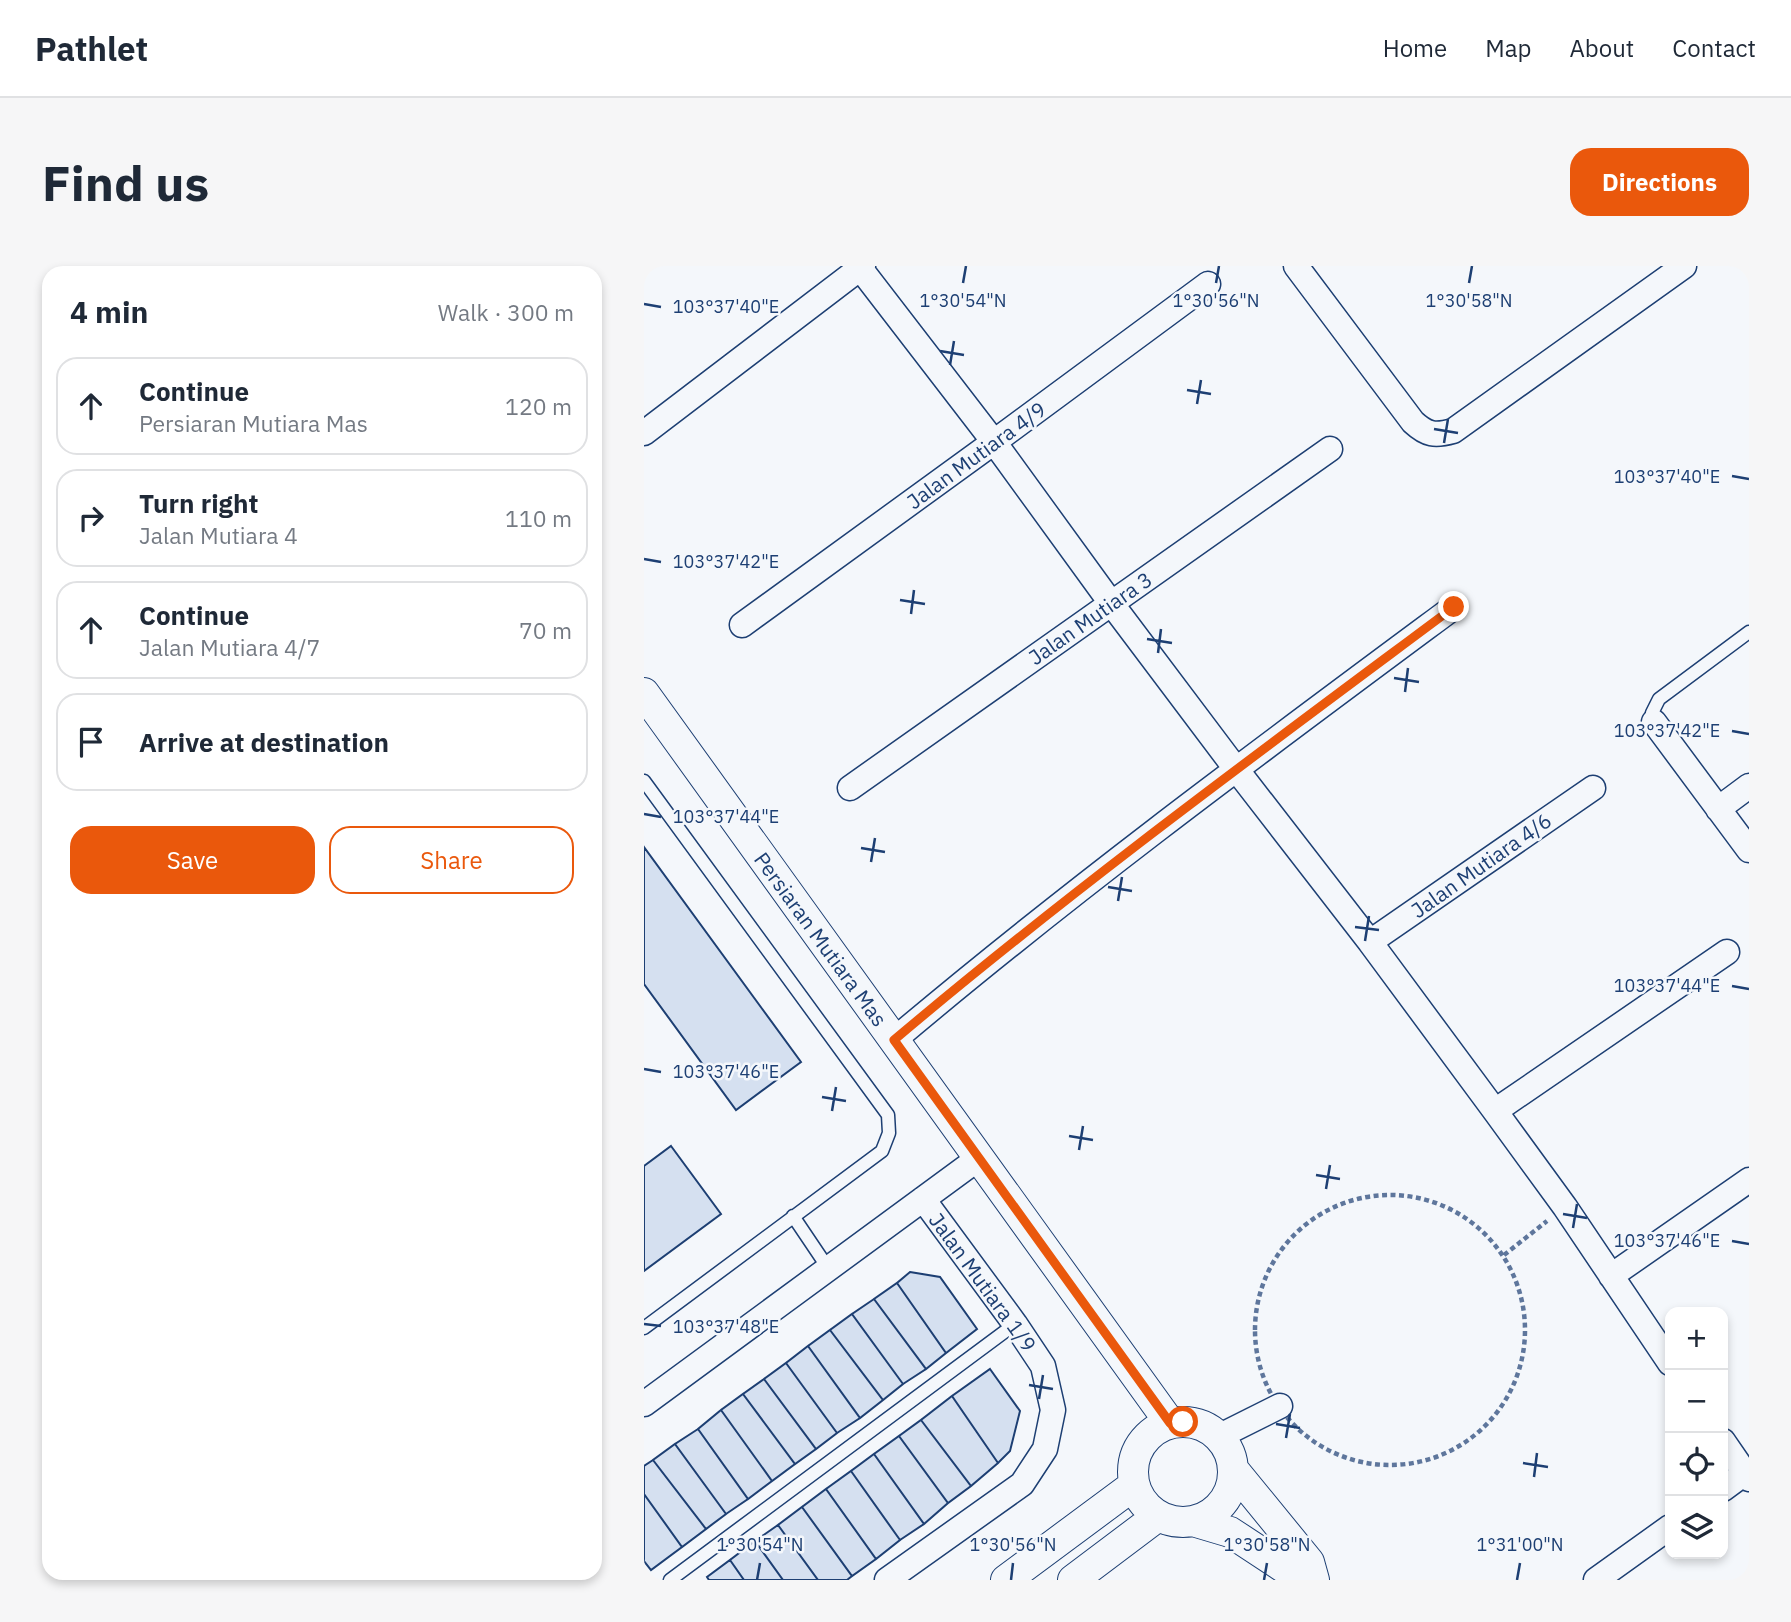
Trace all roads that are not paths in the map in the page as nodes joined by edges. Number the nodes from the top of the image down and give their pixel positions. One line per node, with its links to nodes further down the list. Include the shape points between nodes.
1 (1684, 266): 3 (street, via 1453,430 1438,435 1413,422)
2 (862, 267): 5 (street); 6 (street)
3 (1302, 268)
4 (1208, 284): 6 (street, Jalan Mutiara 4/9)
5 (644, 433)
6 (994, 442): 8 (street); 10 (street, Jalan Mutiara 4/9)
7 (1330, 449): 8 (street, Jalan Mutiara 3)
8 (1111, 603): 14 (street); 17 (street, Jalan Mutiara 3)
9 (1454, 607): 14 (street)
10 (742, 625)
11 (1749, 632): 13 (lane, via 1659,699 1652,713)
12 (644, 693): 23 (street, Persiaran Mutiara Mas)
13 (1654, 722): 19 (street)
14 (1236, 769): 21 (street); 23 (street)
15 (644, 781): 28 (lane, via 888,1115 889,1133 882,1151)
16 (1749, 786): 19 (street)
17 (850, 788)
18 (1593, 788): 21 (street, Jalan Mutiara 4/6)
19 (1718, 809): 20 (street)
20 (1749, 850)
21 (1370, 942): 24 (street)
22 (1727, 952): 24 (street)
23 (894, 1040): 25 (street, Persiaran Mutiara Mas)
24 (1495, 1111): 30 (street)
25 (979, 1158): 27 (street); 36 (street, Persiaran Mutiara Mas)
26 (1749, 1180): 30 (street)
27 (923, 1199): 29 (street); 31 (street, Jalan Mutiara 1/9)
28 (793, 1216): 29 (lane); 32 (lane)
29 (828, 1268): 34 (street)
30 (1611, 1276): 33 (street)
31 (1015, 1324): 46 (lane); 47 (street, Jalan Mutiara 1/9, via 1043,1366 1051,1399 1045,1449 1022,1484)
32 (644, 1328)
33 (1665, 1356)
34 (644, 1404)
35 (1280, 1406): 37 (street)
36 (1170, 1423): 37 (street, via 1196,1423); 41 (street, via 1147,1436 1139,1447 1132,1472)
37 (1218, 1437): 39 (street)
38 (1728, 1448): 40 (street)
39 (1233, 1469): 44 (street, via 1226,1497 1217,1508); 51 (street, via 1309,1562)
40 (1748, 1474): 42 (street)
41 (1134, 1485): 43 (street); 48 (street)
42 (1728, 1486)
43 (1158, 1516): 44 (street); 49 (street)
44 (1193, 1521): 50 (street, via 1230,1532)
45 (1665, 1531): 52 (street)
46 (670, 1580)
47 (887, 1580)
48 (1006, 1580)
49 (1073, 1580)
50 (1303, 1580)
51 (1314, 1580)
52 (1596, 1580)

